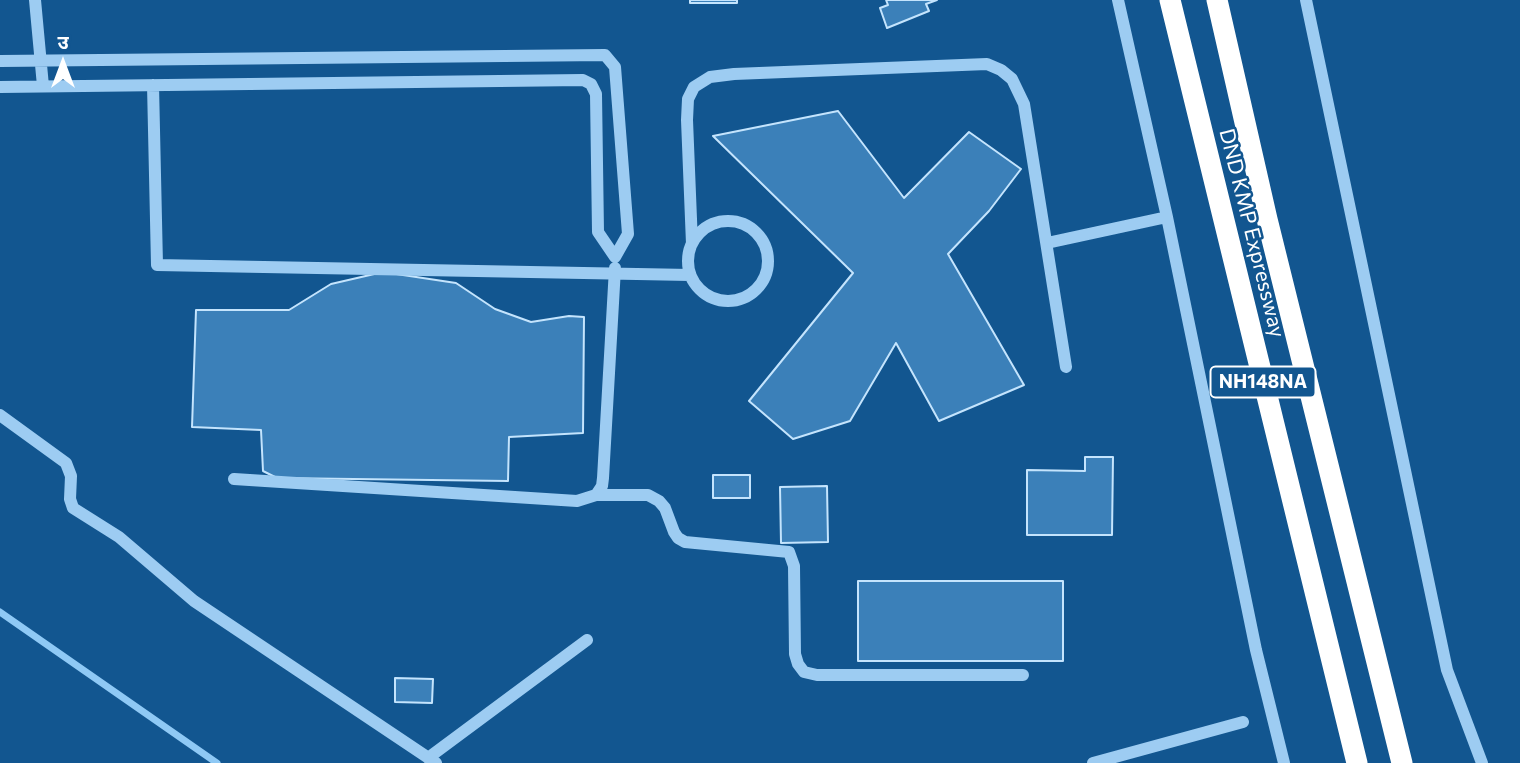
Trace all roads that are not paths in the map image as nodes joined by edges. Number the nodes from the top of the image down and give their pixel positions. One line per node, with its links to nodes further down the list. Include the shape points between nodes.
1 (35, 0): 6 (street)
2 (1118, 0): 11 (street)
3 (1170, 0): 27 (highway, DND KMP Expressway / NH148NA)
4 (1217, 0): 28 (highway, DND KMP Expressway / NH148NA)
5 (1306, 0): 29 (street, via 1447,670)
6 (40, 60): 7 (street); 9 (street); 14 (street, via 605,55 615,67 628,234)
7 (0, 61)
8 (153, 85): 9 (street); 14 (street, via 583,80 596,94 598,232); 15 (street, via 157,265)
9 (43, 86): 10 (street)
10 (0, 88)
11 (1167, 217): 12 (street); 26 (street, via 1256,650)
12 (1047, 243): 13 (street, via 1024,104 1012,79 987,64 710,77 694,87 688,99); 17 (street)
13 (692, 244): 16 (street, via 687,263); 16 (street, via 710,225 741,223 764,243 768,258 758,288 730,301 701,291)
14 (615, 257): 15 (street)
15 (615, 274): 16 (street); 20 (street, via 603,478)
16 (690, 275)
17 (1066, 367)
18 (0, 415): 24 (street, via 66,463 73,508 119,537 194,601)
19 (233, 479): 20 (street, via 577,501)
20 (596, 495): 22 (street, via 648,495 665,508 674,532 685,542 789,552 794,566 795,654 804,672)
21 (587, 640): 24 (street)
22 (1023, 675)
23 (1244, 722): 25 (street)
24 (432, 761)
25 (1098, 762)
26 (1284, 763)
27 (1357, 763)
28 (1402, 763)
29 (1482, 763)

